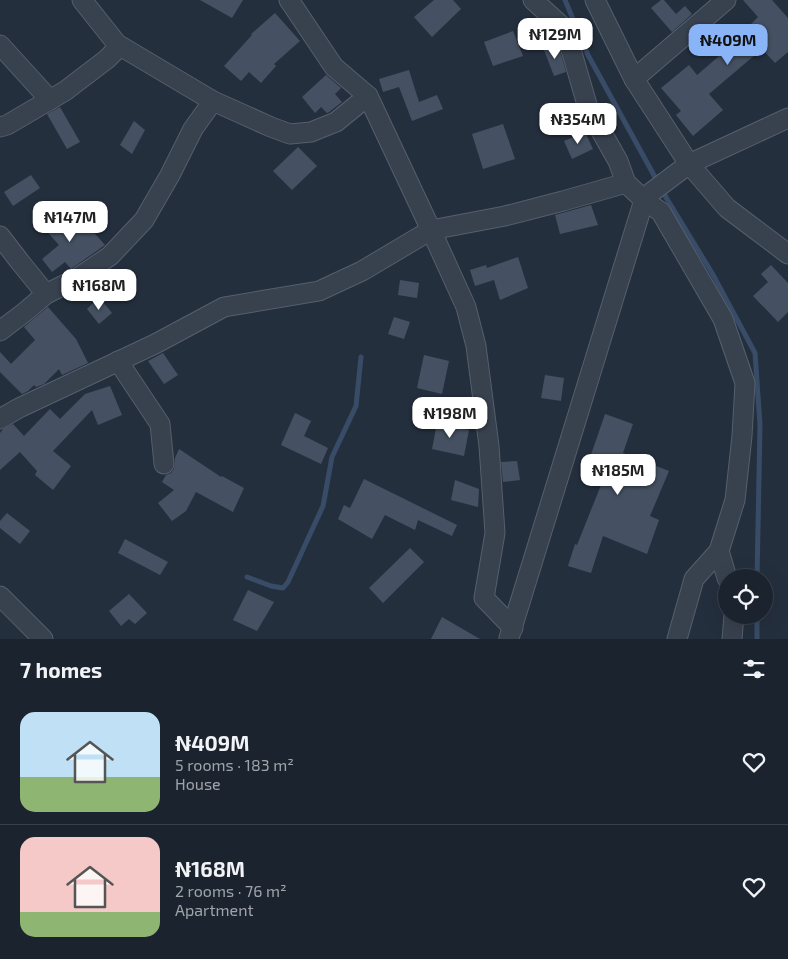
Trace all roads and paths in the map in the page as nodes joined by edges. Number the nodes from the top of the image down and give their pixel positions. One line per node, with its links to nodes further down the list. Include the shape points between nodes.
1 (82, 0): 6 (street)
2 (289, 0): 9 (street, via 334,67)
3 (533, 0): 15 (street, via 565,29 588,108)
4 (596, 0): 8 (street)
5 (726, 0): 8 (street)
6 (117, 44): 10 (street, via 107,59); 11 (street)
7 (0, 45): 10 (street)
8 (634, 79): 14 (street)
9 (368, 96): 11 (street, via 336,122 311,132 290,134); 17 (street)
10 (50, 100): 13 (street)
11 (213, 102): 20 (street, via 193,129 144,220 110,256)
12 (786, 121): 14 (street)
13 (0, 128)
14 (688, 164): 16 (street); 19 (street, via 727,208)
15 (626, 182): 16 (street); 17 (street, via 505,216)
16 (647, 197): 25 (street, via 661,212 723,319 745,383 735,500); 29 (street)
17 (431, 230): 22 (street, via 362,271 320,291 224,307); 29 (street, via 466,307 476,346 489,446 495,533 484,598)
18 (0, 236): 20 (street)
19 (788, 254)
20 (46, 294): 21 (street)
21 (0, 331)
22 (118, 361): 23 (street); 24 (street, via 160,424)
23 (0, 419)
24 (164, 464)
25 (719, 551): 26 (street); 31 (street, via 694,579)
26 (724, 569)
27 (0, 596): 30 (street)
28 (733, 624): 32 (street)
29 (511, 634)
30 (43, 639)
31 (677, 639)
32 (732, 639)

